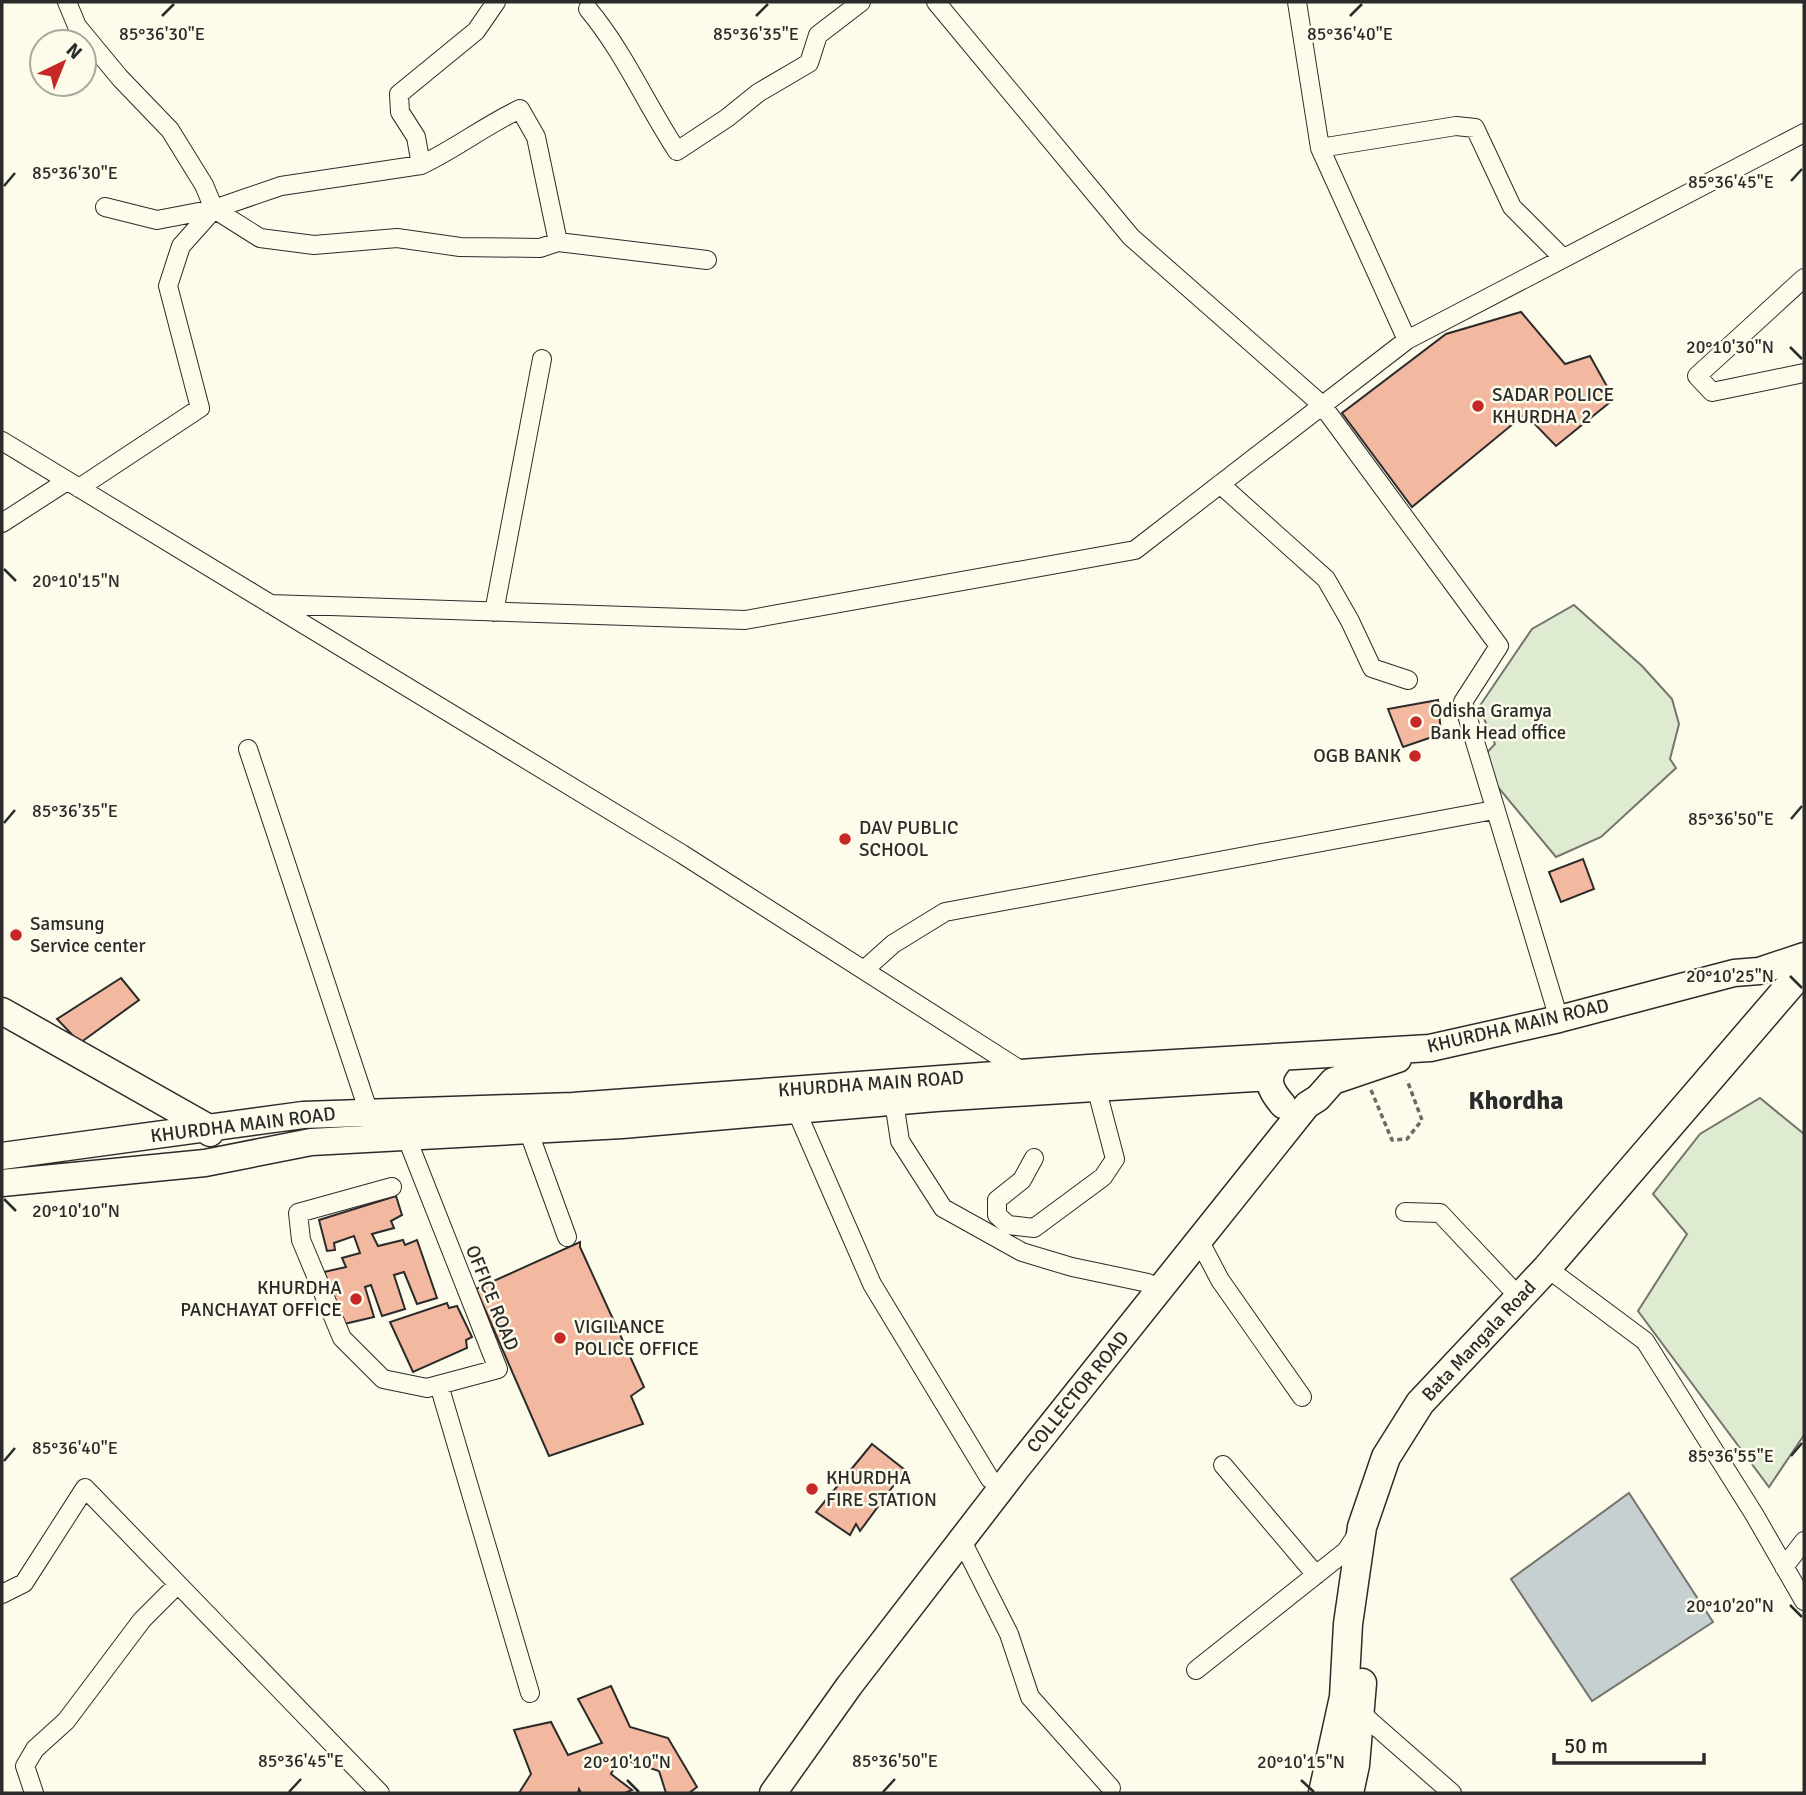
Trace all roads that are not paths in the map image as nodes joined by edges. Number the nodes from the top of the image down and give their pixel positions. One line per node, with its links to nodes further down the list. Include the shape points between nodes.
1 (67, 2): 11 (street, via 86,37 170,130)
2 (496, 2): 9 (street, via 476,31 399,94 400,112 416,137)
3 (861, 2): 6 (street, via 818,36 809,63 677,151 610,35)
4 (936, 2): 19 (street, via 1131,237)
5 (1297, 2): 8 (street)
6 (588, 9)
7 (1804, 133): 13 (street)
8 (1320, 148): 13 (street, via 1456,126 1475,128 1512,207); 16 (street)
9 (421, 165): 11 (street, via 281,186); 12 (street, via 520,108 536,137)
10 (106, 207): 11 (street, via 158,220)
11 (214, 209): 12 (street, via 260,238 314,244 397,238 460,247 540,248); 22 (street, via 181,246 168,286 200,408)
12 (558, 242): 14 (street)
13 (1563, 258): 16 (street)
14 (707, 260)
15 (1804, 278): 18 (street, via 1697,376 1712,392)
16 (1407, 340): 19 (street)
17 (542, 359): 25 (street)
18 (1804, 373)
19 (1322, 405): 21 (street); 28 (street, via 1499,646 1463,702)
20 (2, 441): 22 (street)
21 (1220, 484): 25 (street, via 1135,550 745,620); 26 (street, via 1326,579 1372,668)
22 (73, 485): 23 (street); 24 (street)
23 (2, 523)
24 (270, 604): 25 (street); 32 (street, via 682,853)
25 (494, 612)
26 (1408, 680)
27 (248, 749): 47 (street)
28 (1494, 810): 32 (street, via 945,912 893,944); 36 (street)
29 (1804, 936): 33 (main road)
30 (1804, 956): 33 (main road, via 1759,971)
31 (1804, 969): 59 (main road, Bata Mangala Road)
32 (864, 970): 40 (street)
33 (1734, 973): 36 (main road, KHURDHA MAIN ROAD)
34 (1804, 981): 59 (main road, Bata Mangala Road)
35 (2, 1011): 48 (main road)
36 (1559, 1019): 37 (main road, KHURDHA MAIN ROAD)
37 (1430, 1048): 38 (main road, KHURDHA MAIN ROAD); 42 (main road, COLLECTOR ROAD)
38 (1316, 1054): 39 (main road, KHURDHA MAIN ROAD); 42 (main road, via 1328,1066)
39 (1288, 1055): 40 (main road, KHURDHA MAIN ROAD); 41 (main road, via 1276,1064)
40 (1025, 1073): 47 (main road, KHURDHA MAIN ROAD, via 573,1106)
41 (1270, 1077): 43 (main road, KHURDHA MAIN ROAD); 45 (main road, via 1271,1092)
42 (1333, 1081): 45 (main road, COLLECTOR ROAD, via 1318,1098)
43 (1096, 1087): 44 (main road, KHURDHA MAIN ROAD); 52 (street, via 1115,1159 1103,1177 1034,1228 1008,1225 997,1215 998,1200 1022,1180)
44 (894, 1102): 46 (main road, KHURDHA MAIN ROAD); 60 (street, via 900,1141 943,1208 1022,1252)
45 (1295, 1105): 58 (main road, COLLECTOR ROAD); 60 (main road, COLLECTOR ROAD)
46 (796, 1110): 49 (main road, KHURDHA MAIN ROAD); 65 (street, via 872,1284)
47 (369, 1113): 48 (main road, KHURDHA MAIN ROAD, via 303,1115)
48 (209, 1128): 51 (main road, KHURDHA MAIN ROAD); 53 (main road)
49 (528, 1130): 50 (main road, KHURDHA MAIN ROAD); 57 (street)
50 (406, 1136): 53 (main road, KHURDHA MAIN ROAD, via 311,1142); 62 (street, OFFICE ROAD, via 498,1369)
51 (2, 1157)
52 (1034, 1158)
53 (217, 1161): 54 (main road, KHURDHA MAIN ROAD)
54 (2, 1183)
55 (392, 1187): 62 (street, OFFICE ROAD, via 298,1213 301,1240 342,1338 383,1378 427,1388)
56 (1405, 1212): 61 (street, via 1440,1213)
57 (567, 1237)
58 (1199, 1240): 63 (street, via 1220,1280); 67 (main road, COLLECTOR ROAD)
59 (1552, 1271): 61 (main road, Bata Mangala Road); 69 (street, via 1646,1340); 77 (main road, Bata Mangala Road, via 1402,1463 1374,1536)
60 (1148, 1283): 65 (main road, COLLECTOR ROAD)
61 (1520, 1298): 66 (main road, Bata Mangala Road, via 1420,1404 1386,1457)
62 (439, 1385): 76 (street)
63 (1303, 1397)
64 (1223, 1465): 70 (street)
65 (990, 1479): 72 (main road, COLLECTOR ROAD)
66 (1362, 1527): 70 (street, via 1346,1551); 77 (main road, Bata Mangala Road, via 1348,1624)
67 (962, 1541): 72 (main road, COLLECTOR ROAD); 78 (street, via 1009,1634 1030,1697)
68 (1804, 1541): 69 (street)
69 (1784, 1567): 74 (street)
70 (1316, 1575): 75 (street)
71 (178, 1584): 73 (street, via 85,1488 24,1583); 79 (street, via 142,1620 66,1721 35,1749 25,1766); 80 (street)
72 (916, 1588): 81 (main road, COLLECTOR ROAD); 82 (main road, COLLECTOR ROAD)
73 (2, 1594)
74 (1804, 1601)
75 (1196, 1670)
76 (530, 1693)
77 (1352, 1704): 83 (main road, Bata Mangala Road); 84 (main road, Bata Mangala Road, via 1355,1765); 85 (street)
78 (1111, 1788)
79 (34, 1793)
80 (380, 1793)
81 (752, 1793)
82 (773, 1793)
83 (1323, 1793)
84 (1349, 1793)
85 (1452, 1793)

